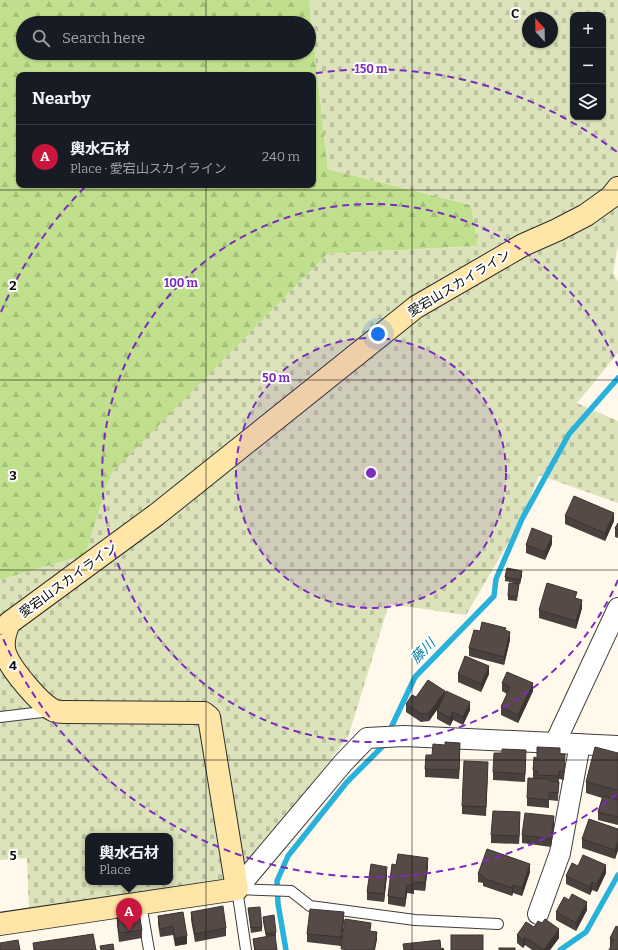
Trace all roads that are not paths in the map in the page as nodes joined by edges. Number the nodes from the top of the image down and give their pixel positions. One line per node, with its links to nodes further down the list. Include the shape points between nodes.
1 (618, 188): 3 (main road, 愛宕山スカイライン, via 611,197 586,214 523,245 416,307 156,515 10,623 4,640 10,664 41,702)
2 (618, 608): 5 (street)
3 (53, 710): 4 (lane); 8 (main road, via 204,713 209,717)
4 (0, 717)
5 (555, 743): 6 (street); 8 (street, via 400,736 368,738 343,763)
6 (580, 744): 7 (street); 10 (street, via 560,853)
7 (618, 746)
8 (237, 889): 9 (main road); 12 (lane, via 291,892 310,906 415,920); 14 (lane)
9 (142, 904): 11 (main road); 13 (lane)
10 (538, 914)
11 (0, 924)
12 (498, 924)
13 (149, 950)
14 (246, 950)

